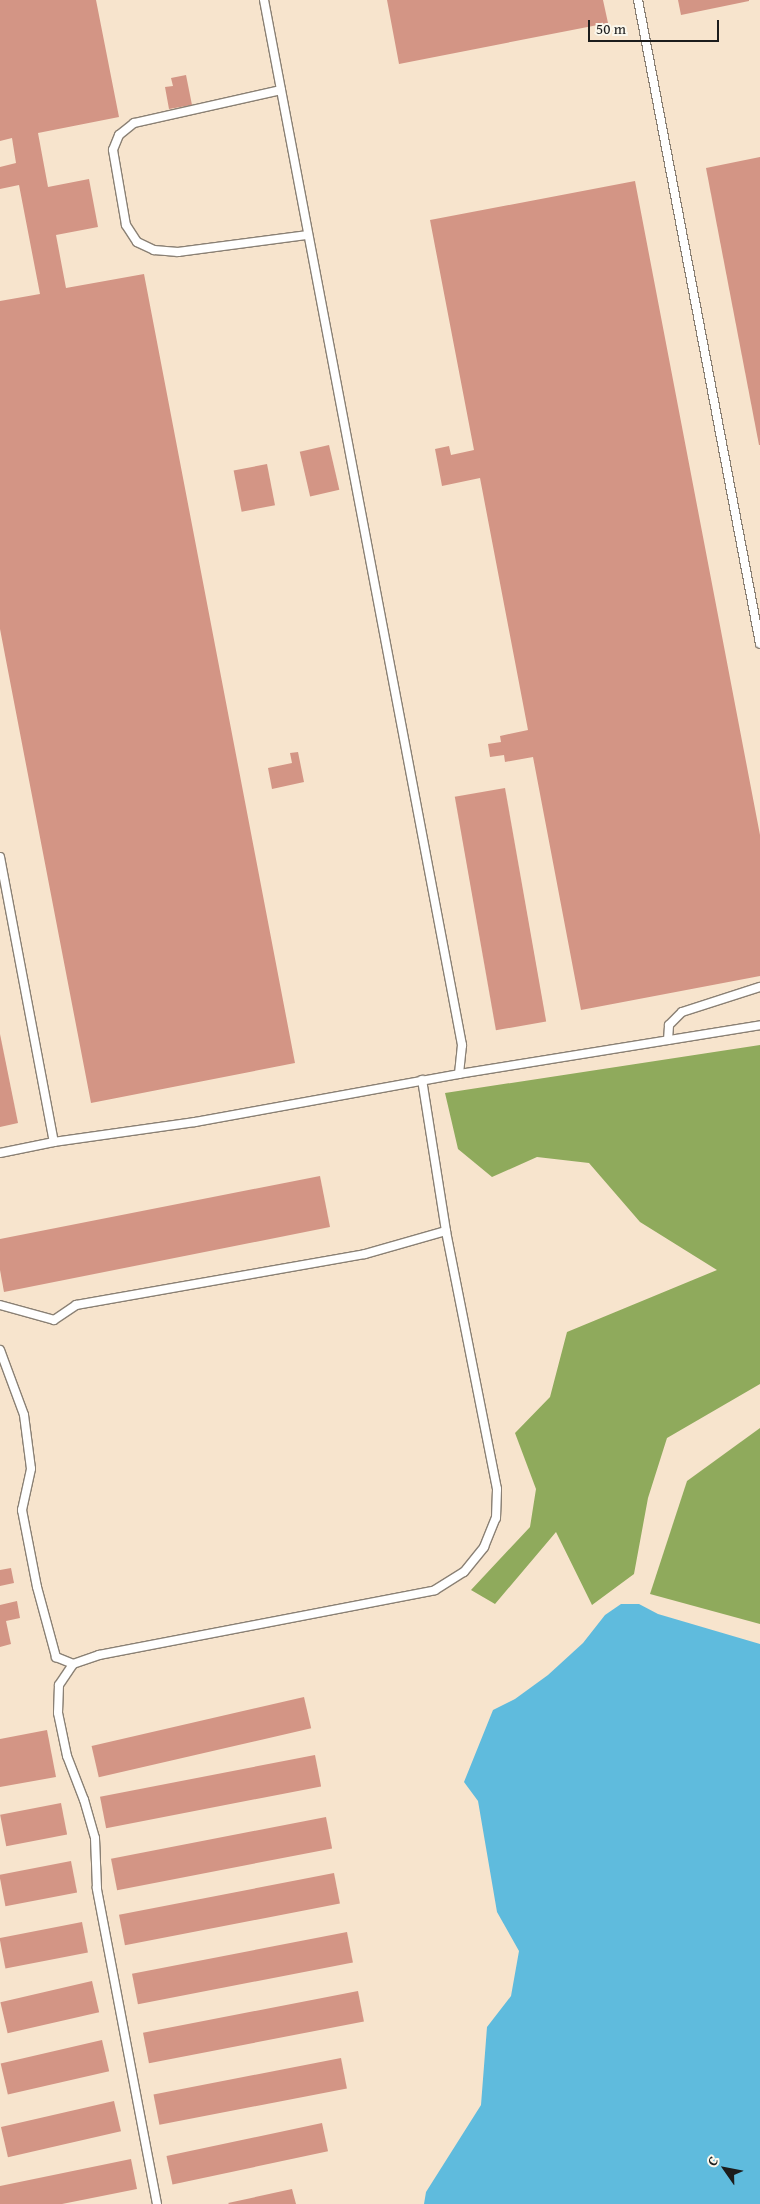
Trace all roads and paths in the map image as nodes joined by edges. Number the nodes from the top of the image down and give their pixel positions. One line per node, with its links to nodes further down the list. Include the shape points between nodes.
1 (264, 0): 3 (lane)
2 (638, 0): 5 (lane)
3 (281, 90): 4 (lane); 4 (lane, via 134,123 119,135 113,150 126,225 137,242 154,250 178,252)
4 (308, 235): 10 (lane, via 462,1045)
5 (760, 644)
6 (0, 857): 12 (lane)
7 (760, 987): 9 (lane, via 682,1012 669,1025)
8 (760, 1025): 9 (lane)
9 (668, 1040): 10 (lane)
10 (459, 1074): 11 (lane)
11 (422, 1080): 12 (lane, via 195,1122); 14 (lane)
12 (54, 1142): 13 (lane)
13 (0, 1153)
14 (446, 1231): 15 (lane, via 365,1254 76,1305 54,1320); 17 (lane, via 497,1488 496,1518 484,1547 464,1572 435,1590 99,1655)
15 (0, 1305)
16 (0, 1350): 17 (lane, via 24,1415 31,1469 22,1510 37,1587 56,1657)
17 (73, 1664): 18 (lane, via 59,1685 58,1714 67,1756 95,1838 97,1888)
18 (158, 2204)

